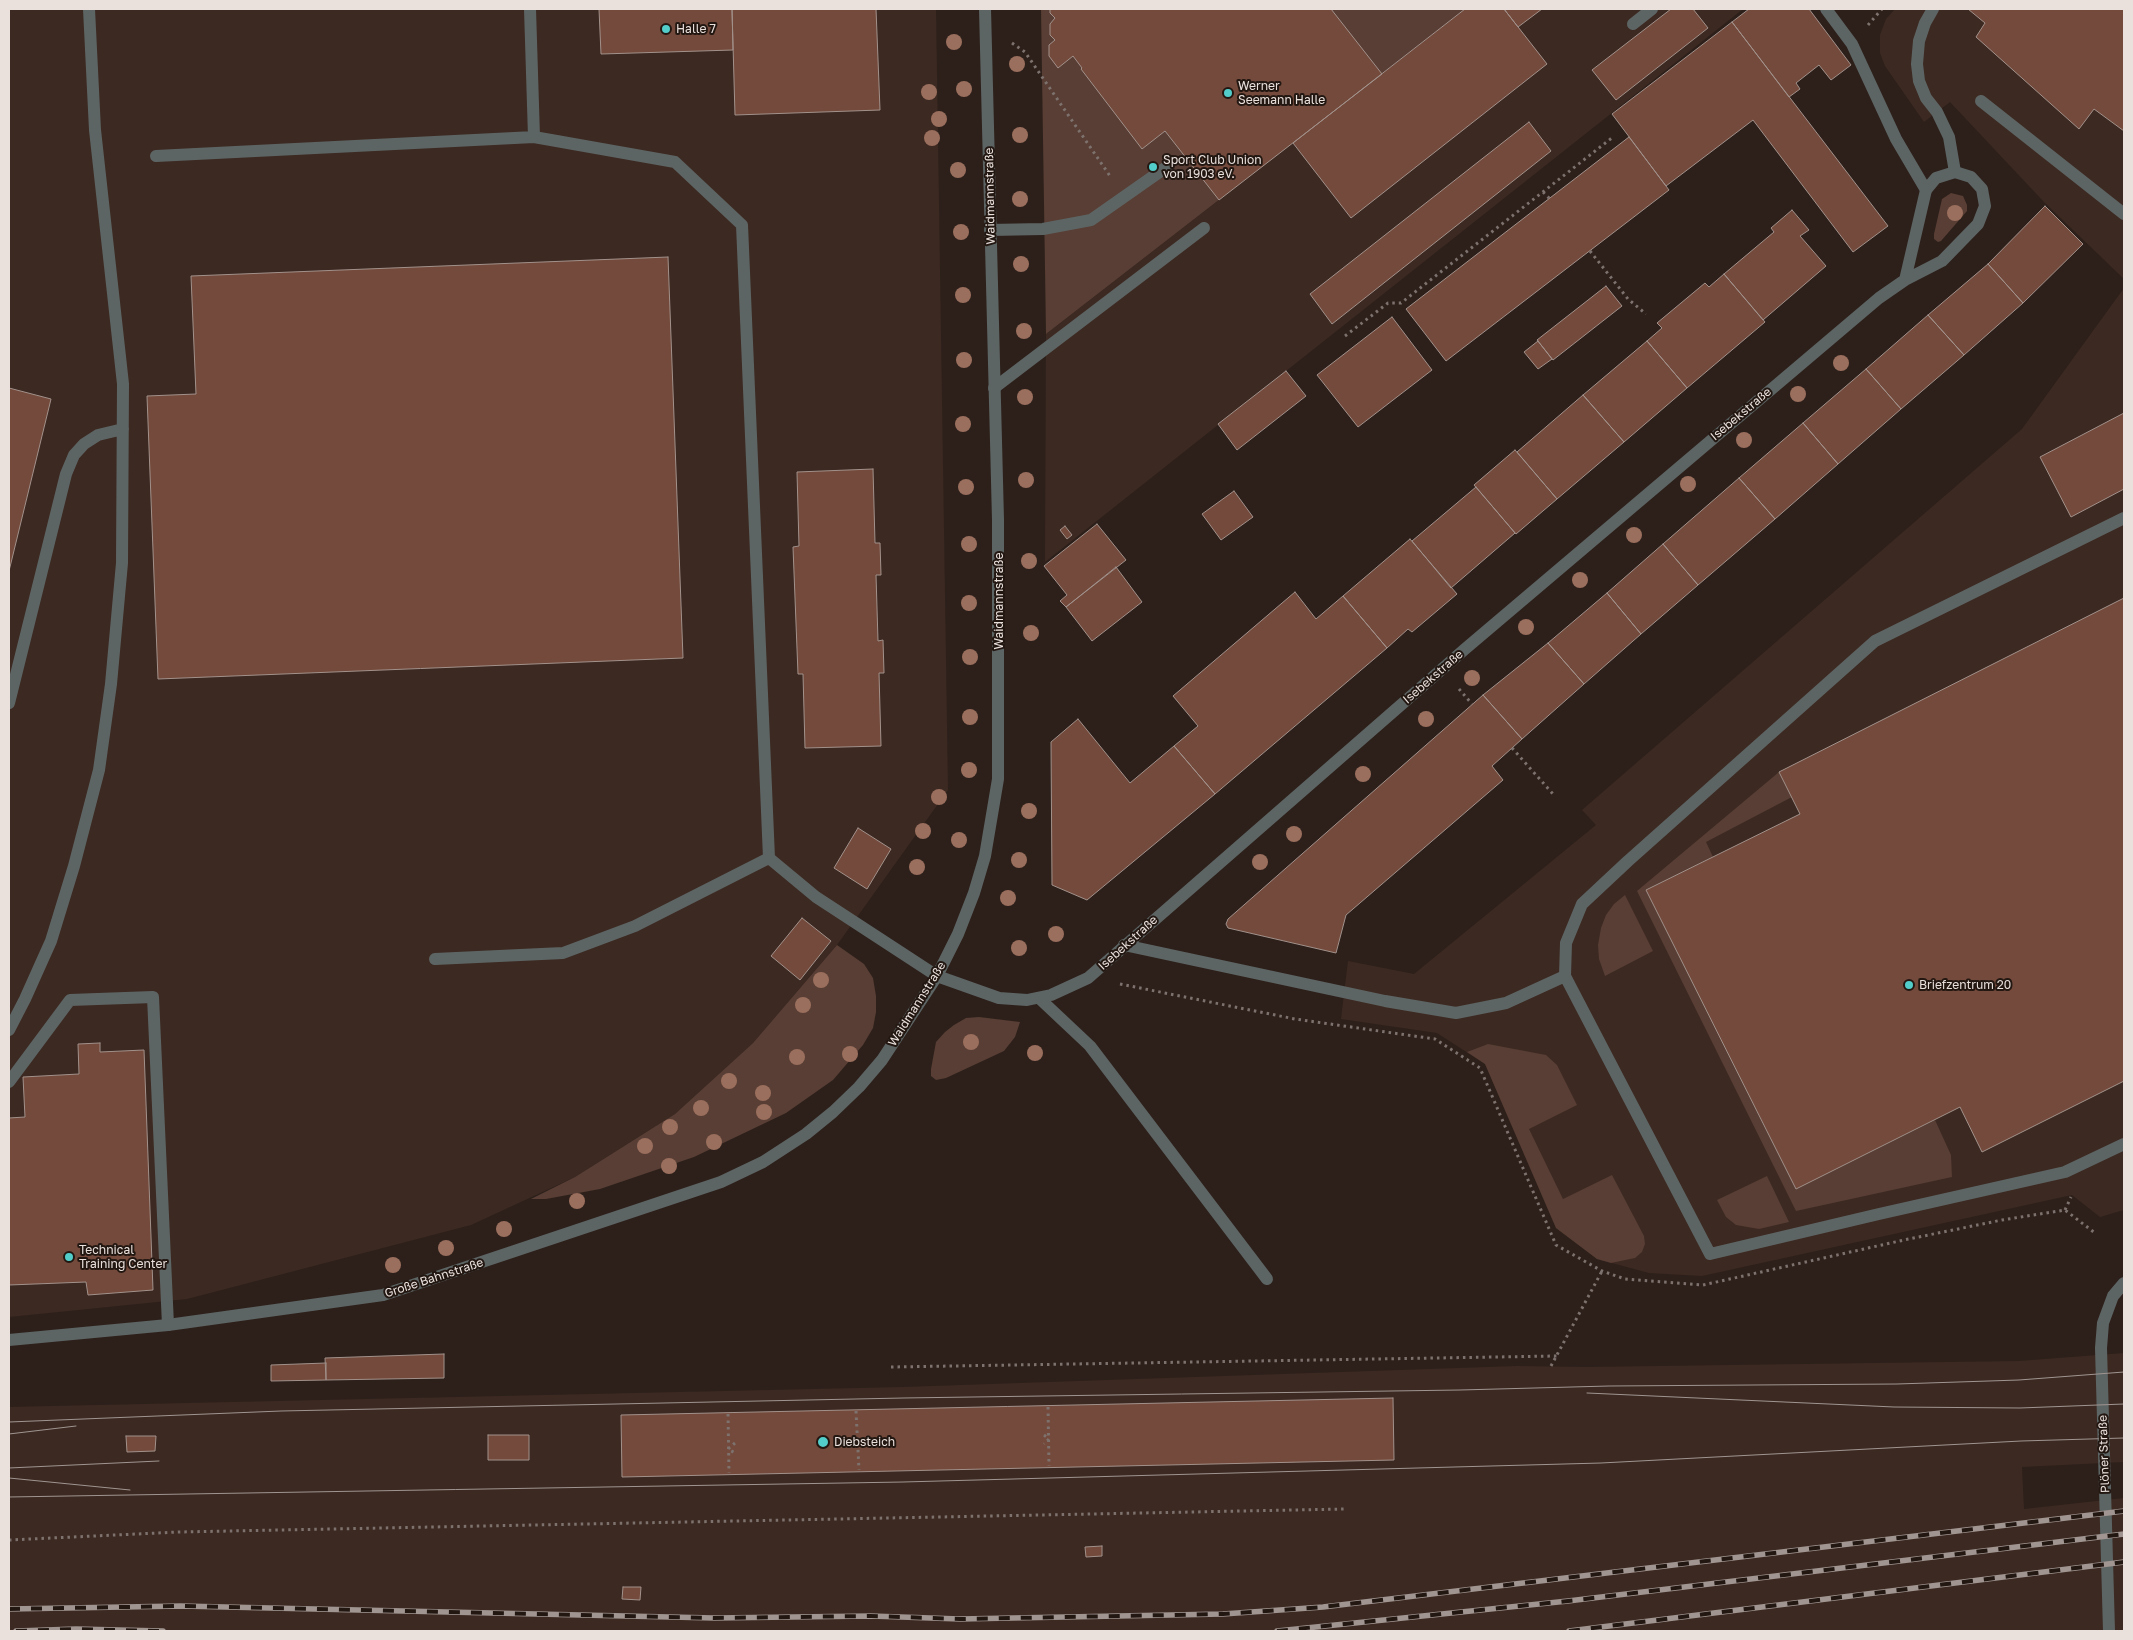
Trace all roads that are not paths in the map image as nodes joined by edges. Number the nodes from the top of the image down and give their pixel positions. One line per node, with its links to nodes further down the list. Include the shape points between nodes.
1 (89, 9): 19 (street, via 95,130 123,384)
2 (530, 9): 9 (street)
3 (985, 9): 16 (street, Waidmannstraße)
4 (1652, 9): 7 (street)
5 (1826, 9): 13 (street, via 1852,44 1896,139)
6 (1933, 9): 12 (street, via 1920,41 1918,72 1926,98 1949,137)
7 (1633, 24)
8 (1981, 101): 14 (street)
9 (534, 137): 10 (street); 22 (street, via 674,162 742,225)
10 (156, 156)
11 (1168, 166): 16 (street, via 1091,220 1043,229)
12 (1955, 172): 13 (street, via 1936,178); 17 (street, Isebekstraße, via 1971,177 1982,189 1986,206 1978,224 1942,261)
13 (1926, 190): 17 (street)
14 (2124, 214)
15 (1204, 228): 18 (street)
16 (990, 230): 18 (street, Waidmannstraße)
17 (1904, 280): 23 (street, Isebekstraße, via 1878,298 1473,642)
18 (994, 388): 25 (street, Waidmannstraße, via 998,520 998,779 985,856 974,893)
19 (123, 429): 21 (street, via 98,435 84,444 74,455 66,474); 28 (street, via 122,563 99,770 50,941)
20 (2124, 518): 26 (street, via 1875,641 1582,904 1566,943)
21 (9, 703)
22 (769, 858): 24 (street, via 635,926 563,953); 25 (street, Isebekstraße, via 816,897)
23 (1124, 945): 26 (street, via 1456,1013 1506,1004); 27 (street, Isebekstraße, via 1088,978)
24 (434, 959)
25 (937, 976): 27 (street, Isebekstraße, via 999,998); 30 (street, Waidmannstraße, via 882,1060 859,1087)
26 (1565, 976): 31 (street, via 1710,1254 2065,1172)
27 (1039, 998): 32 (street, via 1090,1046)
28 (9, 1030)
29 (9, 1082): 34 (street, via 70,1000 153,997)
30 (806, 1134): 34 (street, Große Bahnstraße, via 763,1162 721,1182 383,1296)
31 (2124, 1144)
32 (1267, 1280)
33 (2124, 1283): 36 (street, Plöner Straße, via 2113,1296 2103,1323 2101,1348)
34 (168, 1325): 35 (street, Große Bahnstraße)
35 (9, 1340)
36 (2109, 1631)

